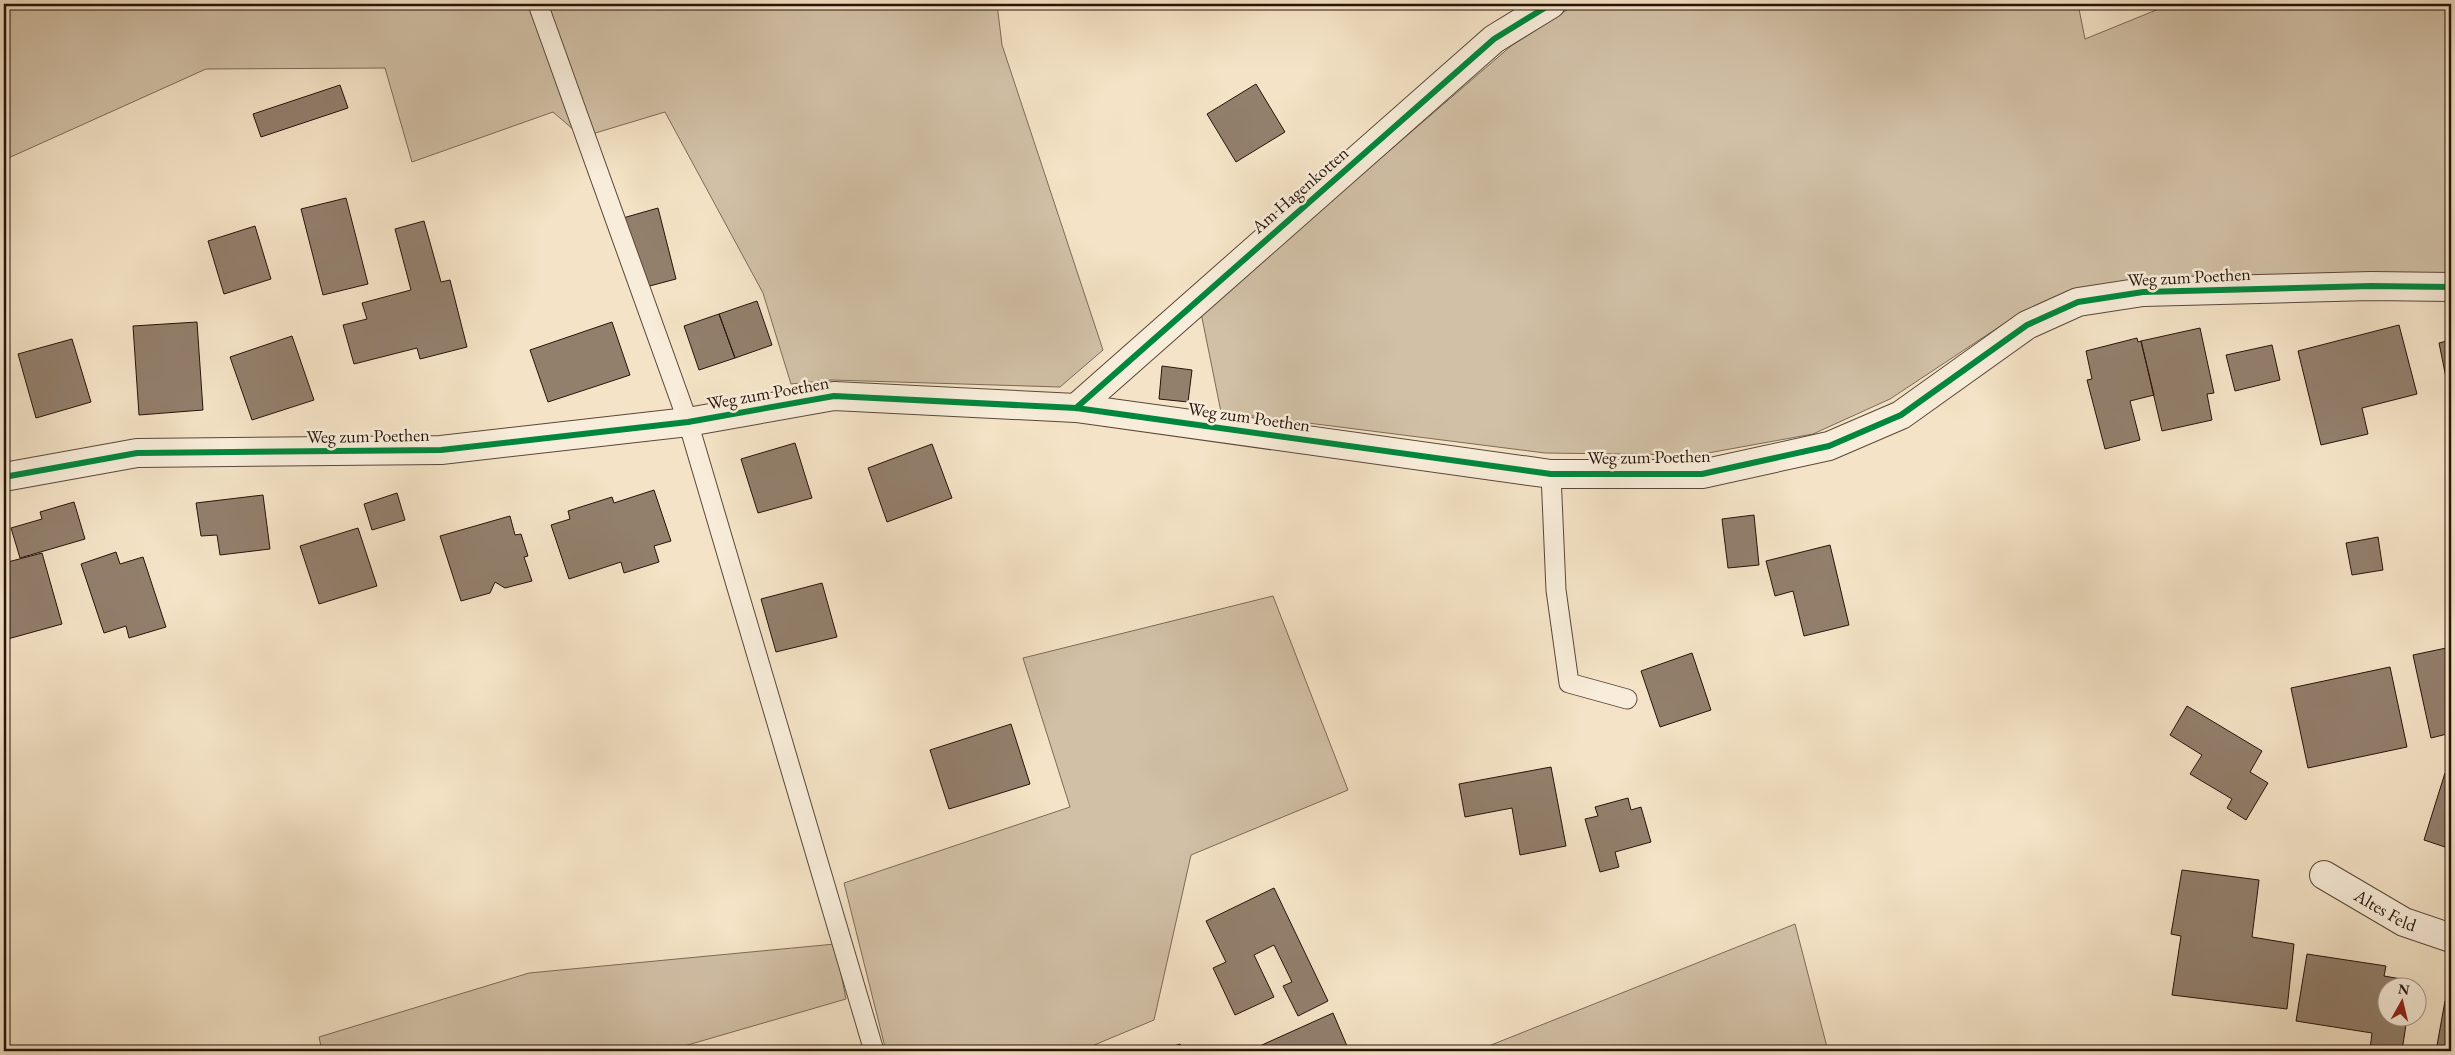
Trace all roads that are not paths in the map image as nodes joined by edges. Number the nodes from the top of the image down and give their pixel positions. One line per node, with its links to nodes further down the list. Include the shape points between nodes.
1 (538, 4): 5 (lane)
2 (1551, 4): 4 (street, Am Hagenkotten, via 1494,39)
3 (2451, 287): 6 (street, Weg zum Poethen, via 2143,292 2078,302 2027,325 1901,415 1829,446 1702,474)
4 (1076, 408): 5 (street, Weg zum Poethen, via 834,396); 6 (street, Weg zum Poethen)
5 (688, 422): 7 (street, Weg zum Poethen, via 441,450 137,453); 11 (lane)
6 (1551, 474): 8 (lane, via 1556,590 1569,683)
7 (4, 477)
8 (1626, 699)
9 (2324, 875): 10 (street, Altes Feld, via 2404,922)
10 (2451, 938)
11 (874, 1051)

